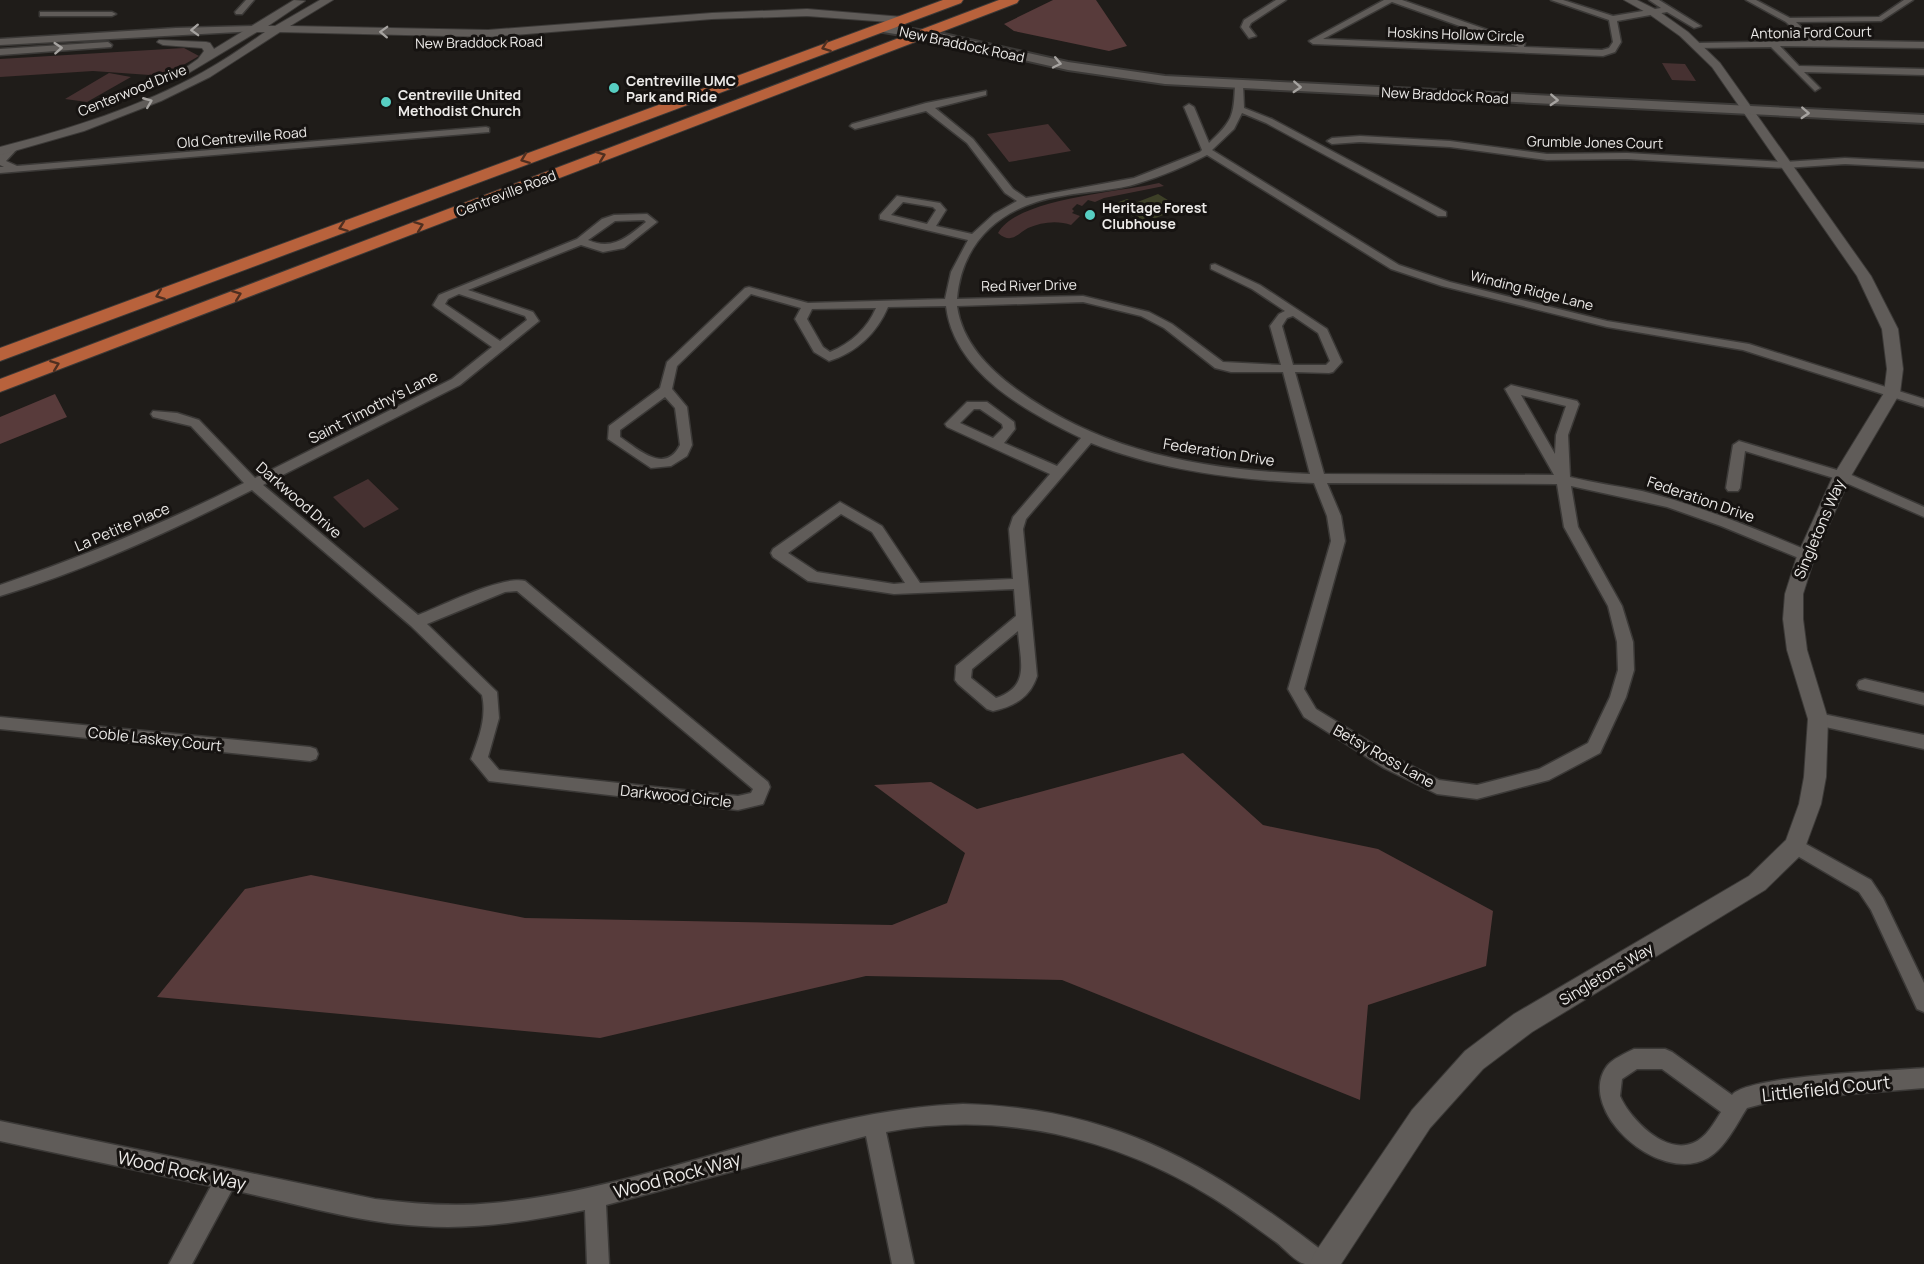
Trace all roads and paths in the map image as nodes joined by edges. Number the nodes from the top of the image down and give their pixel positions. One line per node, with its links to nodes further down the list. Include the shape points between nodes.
1 (250, 0): 15 (street)
2 (302, 0): 23 (street, Centerwood Drive)
3 (328, 0): 14 (street, Centerwood Drive)
4 (956, 0): 18 (highway, Centreville Road)
5 (1012, 0): 20 (highway, Centreville Road)
6 (1282, 0): 27 (street, via 1247,22 1245,27)
7 (1392, 0): 36 (street); 36 (street, Hoskins Hollow Circle, via 1313,41)
8 (1555, 0): 17 (street)
9 (1629, 0): 12 (street, Singletons Way)
10 (1750, 0): 19 (street)
11 (1909, 0): 19 (street, via 1881,19)
12 (1653, 6): 17 (street); 21 (street, via 1669,9); 34 (street, Singletons Way)
13 (50, 7): 16 (street, via 43,14)
14 (310, 10): 24 (street, Centerwood Drive); 25 (street, via 304,18 309,22)
15 (239, 12)
16 (112, 14)
17 (1613, 19): 36 (street, Hoskins Hollow Circle, via 1617,42 1612,50 1589,54)
18 (903, 20): 20 (main road, New Braddock Road); 22 (highway, Centreville Road); 25 (street, New Braddock Road, one-way to 25, via 828,12 767,12 503,33)
19 (1789, 20): 32 (street)
20 (941, 26): 26 (highway, Centreville Road); 44 (main road, New Braddock Road, via 1080,56 1176,70)
21 (1697, 26)
22 (881, 28): 26 (main road, New Braddock Road); 29 (street, New Braddock Road, via 817,22 743,22 479,44); 73 (highway, Centreville Road, one-way to 73)
23 (253, 29): 24 (street, New Braddock Road); 28 (street, Centerwood Drive); 30 (street, New Braddock Road, one-way to 30)
24 (280, 29): 25 (street, New Braddock Road); 29 (street, Centerwood Drive)
25 (356, 31)
26 (921, 34): 41 (main road, New Braddock Road, one-way to 41, via 1095,70 1165,80); 75 (highway, Centreville Road, one-way to 26)
27 (1252, 36)
28 (238, 39): 29 (street, New Braddock Road); 31 (street, New Braddock Road); 38 (street, Centerwood Drive)
29 (265, 39): 54 (street, Centerwood Drive, one-way to 29, via 154,100 208,74)
30 (0, 42)
31 (163, 42): 37 (street, New Braddock Road, one-way to 31); 38 (street, via 206,45 210,51)
32 (1813, 43): 33 (street, Antonia Ford Court); 35 (street, Antonia Ford Court)
33 (1924, 45)
34 (1698, 46): 35 (street, Antonia Ford Court); 44 (street, Singletons Way)
35 (1775, 46): 39 (street)
36 (1539, 51)
37 (0, 52)
38 (202, 62): 52 (street, Centerwood Drive, via 123,101)
39 (1799, 69): 40 (street); 42 (street)
40 (1924, 72)
41 (1239, 84): 44 (main road, New Braddock Road, one-way to 44); 48 (street)
42 (1815, 88)
43 (983, 93): 45 (street)
44 (1743, 104): 47 (main road, New Braddock Road); 49 (main road, New Braddock Road, one-way to 49); 57 (street, Singletons Way)
45 (926, 106): 50 (street); 61 (street, via 970,141 1009,191)
46 (1189, 106): 56 (street)
47 (1924, 107)
48 (1239, 109): 56 (street, via 1231,127); 62 (street, via 1269,121)
49 (1924, 119)
50 (855, 126)
51 (486, 130): 59 (street, Old Centreville Road)
52 (0, 141)
53 (1332, 141): 57 (street, Grumble Jones Court, via 1450,144 1547,157 1627,156)
54 (14, 148): 55 (street, Centerwood Drive); 59 (street, via 1,162)
55 (0, 151)
56 (1207, 151): 61 (street, via 1136,181); 77 (street, Winding Ridge Lane, via 1395,267 1422,277 1607,324 1745,347)
57 (1785, 165): 58 (street, Grumble Jones Court, via 1845,161); 77 (street, Singletons Way, via 1880,304 1894,347)
58 (1924, 165)
59 (17, 169): 60 (street, Old Centreville Road)
60 (0, 170)
61 (1024, 201): 64 (street, via 985,224)
62 (1442, 214)
63 (929, 228): 63 (street, via 895,220 884,217 901,198 936,205 941,210); 64 (street)
64 (974, 238): 68 (street, via 960,261)
65 (581, 241): 65 (street, via 614,218 647,218 652,222 620,248 610,250); 67 (street)
66 (1215, 267): 71 (street, Red River Drive)
67 (458, 290): 72 (street, via 443,297 439,304); 72 (street, Saint Timothy's Lane, via 529,314 533,321)
68 (950, 303): 69 (street, Red River Drive); 74 (street, Red River Drive, via 1083,299 1145,314 1168,326 1219,365); 80 (street, Federation Drive, via 966,345 985,370 1029,406)
69 (883, 305): 70 (street, Red River Drive); 70 (street, via 872,328 845,351 829,357 818,349 801,319)
70 (808, 306): 76 (street, Red River Drive, via 749,290 670,365)
71 (1294, 311): 74 (street, Betsy Ross Lane, via 1283,316 1276,326); 74 (street, Red River Drive, via 1323,331 1336,362 1329,369)
72 (500, 347): 86 (street, Saint Timothy's Lane, via 456,382)
73 (0, 355)
74 (1288, 370): 84 (street, Betsy Ross Lane)
75 (0, 386)
76 (666, 390): 76 (street, via 614,429 614,439 651,464 666,463 682,453 686,445 681,407)
77 (1892, 393): 78 (street, Winding Ridge Lane); 83 (street, Singletons Way)
78 (1924, 403)
79 (157, 414): 86 (street, Darkwood Drive, via 195,423)
80 (1090, 436): 82 (street); 84 (street, Federation Drive, via 1193,467 1281,478)
81 (995, 444): 82 (street)
82 (1058, 472): 90 (street, via 1020,517 1016,529)
83 (1842, 476): 87 (street, via 1739,445); 88 (street); 89 (street, Singletons Way)
84 (1318, 477): 85 (street, Federation Drive); 85 (street, Betsy Ross Lane, via 1334,516 1338,541 1296,689 1310,713 1390,763 1437,787 1477,792 1543,775 1594,748 1626,670 1621,622 1571,527)
85 (1563, 480): 85 (street, via 1562,435 1573,404 1511,389); 89 (street, Federation Drive, via 1668,502)
86 (253, 484): 92 (street, La Petite Place, via 135,541); 94 (street, Darkwood Drive)
87 (1733, 488)
88 (1924, 512)
89 (1806, 556): 97 (street, Singletons Way, via 1796,585 1793,619 1797,650)
90 (1019, 584): 91 (street); 93 (street)
91 (916, 588): 91 (street, via 813,577 778,554 840,507 877,530)
92 (0, 591)
93 (1024, 618): 93 (street, via 964,666 963,680 993,705 1007,702 1026,687 1029,676)
94 (416, 622): 94 (street, Darkwood Circle, via 489,692 493,707 490,731 479,759 495,776 738,803 757,799 762,787 520,585 503,587)
95 (1865, 686): 96 (street)
96 (1924, 699)
97 (1818, 719): 99 (street); 101 (street, Singletons Way, via 1815,777)
98 (0, 723): 100 (street, Coble Laskey Court)
99 (1924, 742)
100 (310, 754)
101 (1795, 846): 102 (street, via 1865,886); 112 (street, Singletons Way, via 1757,883 1523,1023 1474,1060 1421,1119)
102 (1924, 1003)
103 (1924, 1078): 104 (street, Littlefield Court, via 1777,1090 1741,1099)
104 (1734, 1109): 104 (street, Littlefield Court, via 1714,1140 1697,1153 1673,1156 1645,1140 1622,1119 1609,1094 1614,1073 1634,1059 1665,1059)
105 (874, 1124): 108 (street, Wood Rock Way); 111 (street); 112 (street, Wood Rock Way, via 934,1115 990,1114 1047,1121 1103,1135 1160,1157 1214,1186)
106 (0, 1131): 107 (street, Wood Rock Way)
107 (226, 1180): 108 (street, Wood Rock Way, via 375,1210 428,1216 549,1207); 109 (street)
108 (595, 1197): 110 (street)
109 (180, 1264)
110 (598, 1264)
111 (903, 1264)
112 (1322, 1264)

